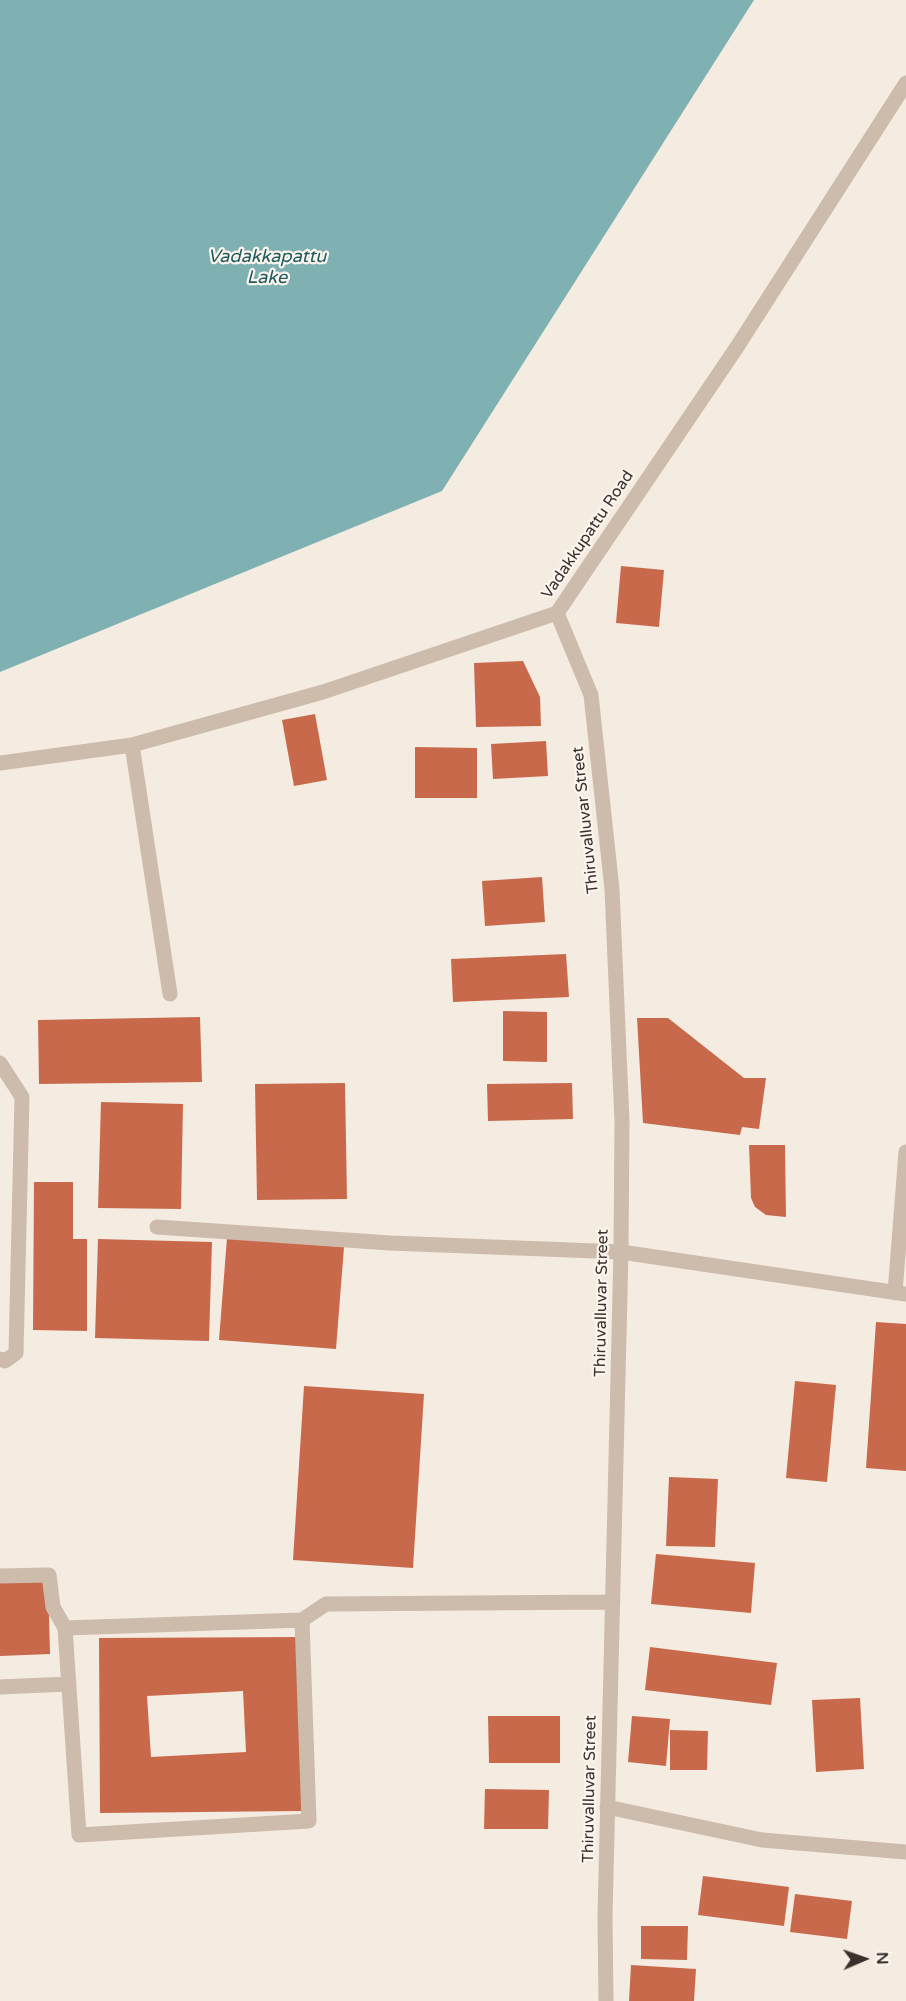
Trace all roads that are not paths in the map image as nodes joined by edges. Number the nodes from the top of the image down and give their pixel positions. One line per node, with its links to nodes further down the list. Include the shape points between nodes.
1 (906, 83): 2 (street, Vadakkupattu Road, via 737,347)
2 (557, 613): 3 (street, Vadakkupattu Road, via 323,692); 9 (street, Thiruvalluvar Street, via 591,695 612,889 622,1122)
3 (132, 745): 4 (street, Vadakkupattu Road); 5 (street)
4 (0, 763)
5 (170, 994)
6 (0, 1063): 11 (street, via 22,1097 16,1353 6,1360)
7 (906, 1152): 10 (street)
8 (158, 1227): 9 (street, via 390,1243)
9 (621, 1252): 10 (street); 13 (street, Thiruvalluvar Street)
10 (900, 1294)
11 (0, 1359)
12 (0, 1576): 15 (street, via 49,1575 53,1607)
13 (613, 1602): 14 (street, via 326,1604); 18 (street, Thiruvalluvar Street)
14 (302, 1620): 15 (street); 16 (street, via 309,1821 79,1835)
15 (65, 1628): 16 (street)
16 (68, 1684): 17 (street)
17 (0, 1687)
18 (607, 1807): 19 (street, via 762,1840); 20 (street, Thiruvalluvar Street)
19 (906, 1852)
20 (606, 2001)

